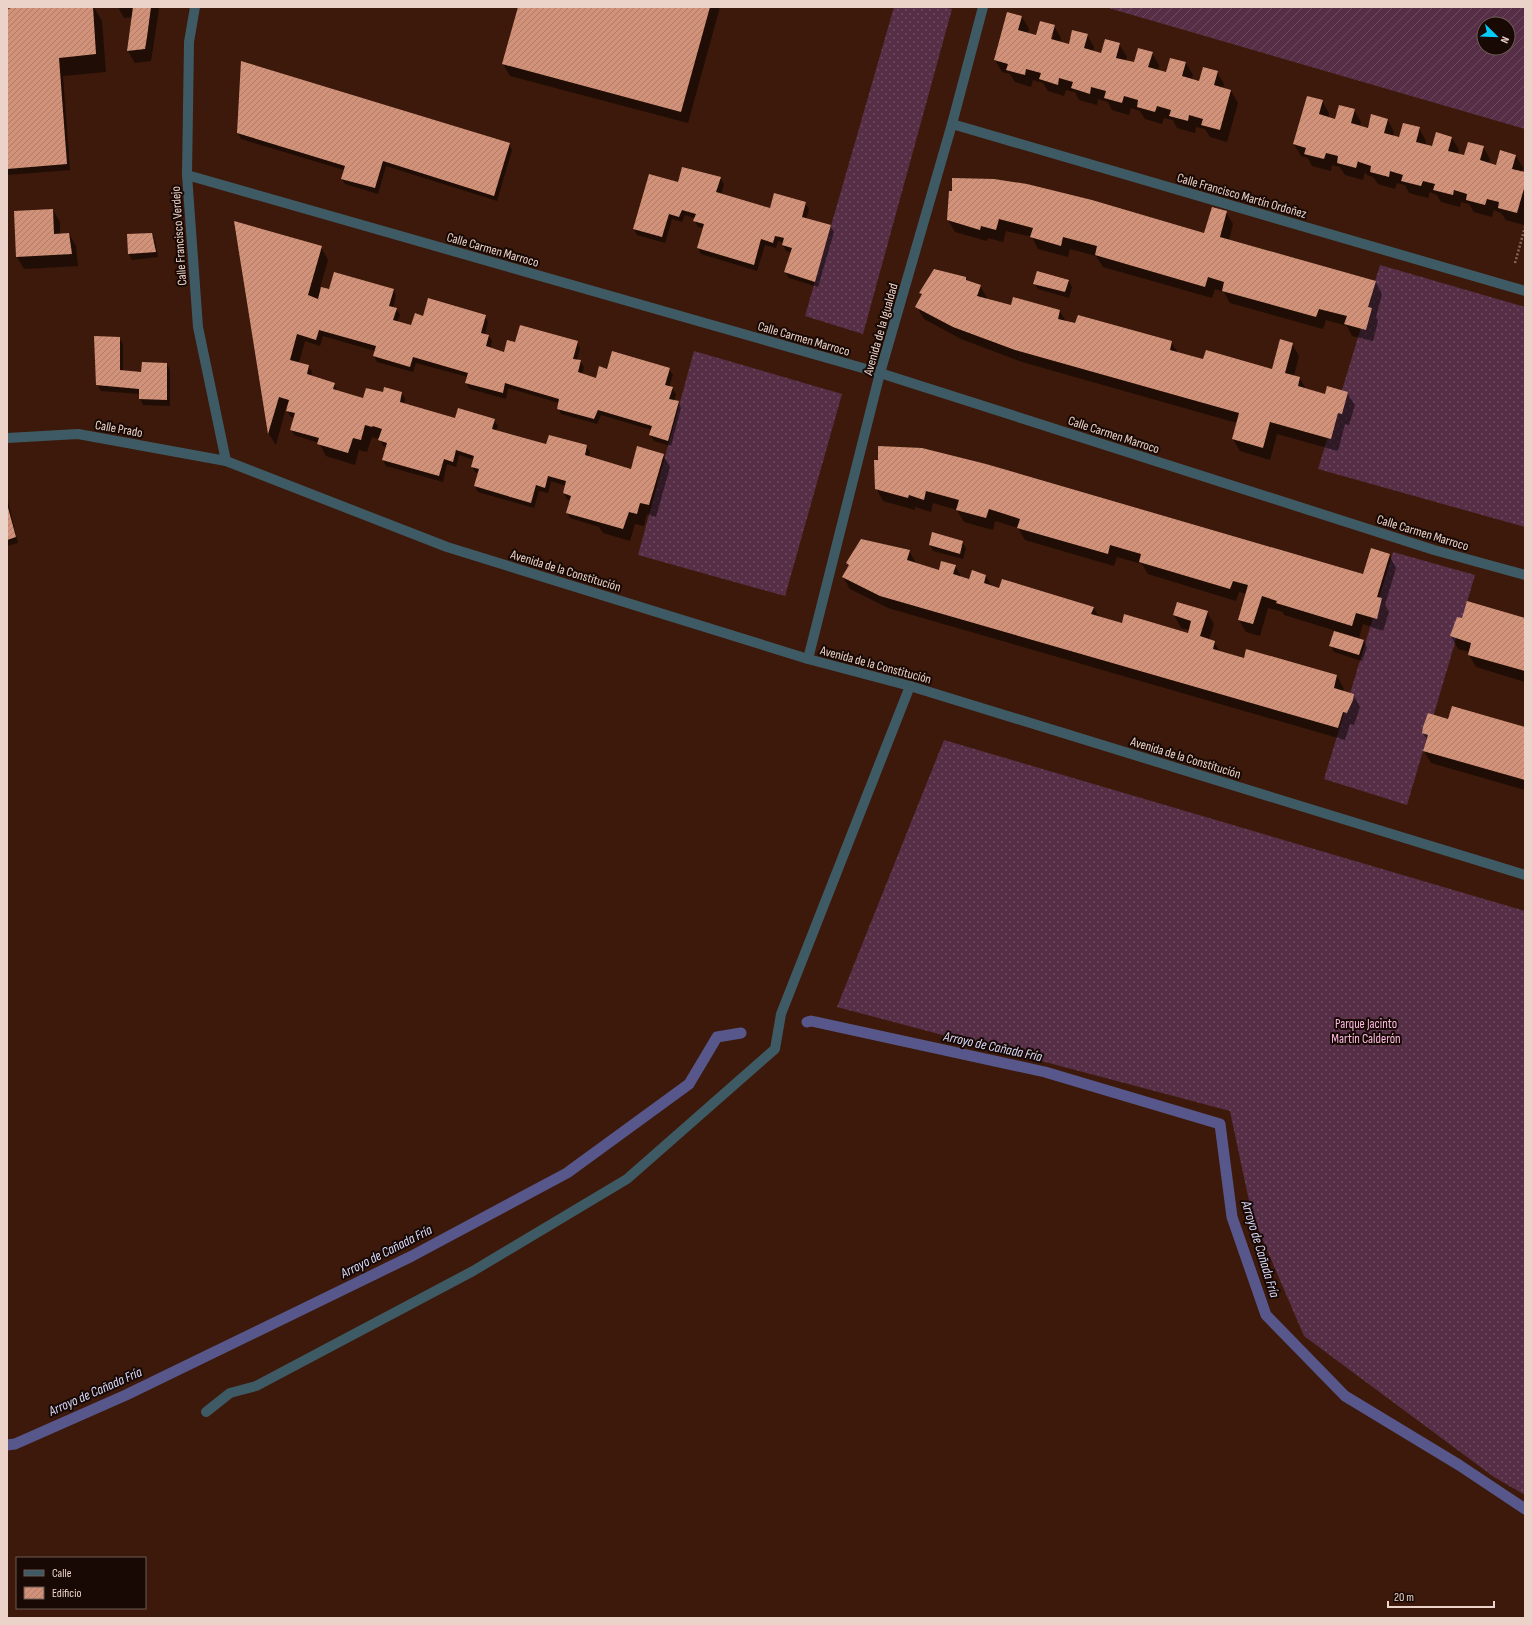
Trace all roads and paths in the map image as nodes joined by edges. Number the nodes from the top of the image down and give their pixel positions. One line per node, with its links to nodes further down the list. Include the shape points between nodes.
1 (195, 7): 4 (street, Calle Francisco Verdejo, via 189,42)
2 (983, 7): 3 (street, Avenida de la Igualdad)
3 (952, 124): 6 (street, Calle Francisco Martín Ordoñez); 8 (street, Avenida de la Igualdad)
4 (187, 175): 8 (street, Calle Carmen Marroco); 11 (street, Calle Francisco Verdejo, via 198,327)
5 (1525, 227): 6 (path)
6 (1508, 286): 7 (street, Calle Francisco Martín Ordoñez)
7 (1525, 291)
8 (880, 373): 12 (street, Calle Carmen Marroco, via 1434,550); 13 (street, Avenida de la Igualdad)
9 (7, 428): 10 (street)
10 (10, 438): 11 (street, Calle Prado, via 78,434)
11 (226, 461): 13 (street, Avenida de la Constitución, via 447,547)
12 (1525, 575)
13 (808, 659): 14 (street, Avenida de la Constitución)
14 (910, 686): 15 (street, Avenida de la Constitución); 16 (street, via 781,1014 775,1049 627,1179 473,1271 256,1386 230,1393)
15 (1525, 875)
16 (206, 1412)

